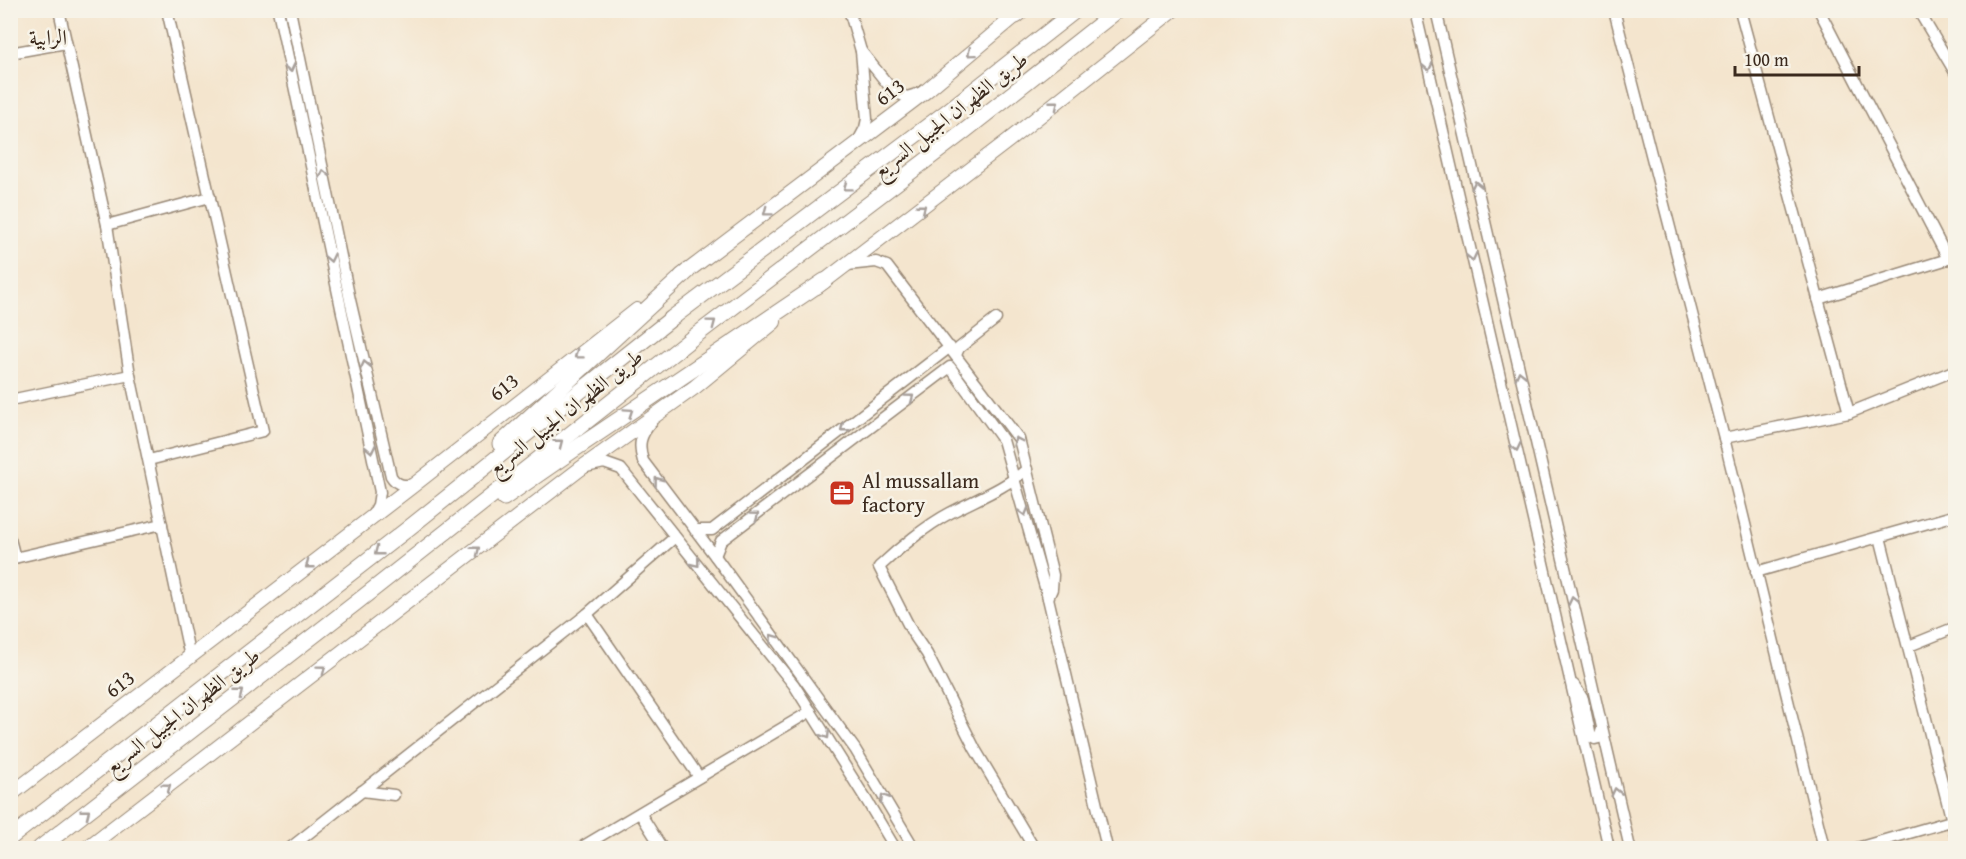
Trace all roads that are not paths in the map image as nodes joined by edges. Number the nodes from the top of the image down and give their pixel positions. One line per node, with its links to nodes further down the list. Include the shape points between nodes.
1 (59, 10): 16 (street)
2 (167, 10): 22 (street)
3 (278, 10): 46 (street, one-way to 46, via 380,492)
4 (290, 10): 42 (street, one-way to 4, via 400,485 391,476)
5 (849, 10): 17 (street)
6 (1076, 10): 49 (highway, طريق الظهران الجبيل السريع, one-way to 49, via 672,318)
7 (1118, 10): 58 (highway, طريق الظهران الجبيل السريع, one-way to 7)
8 (1173, 10): 25 (main road, one-way to 8)
9 (1415, 10): 44 (street, one-way to 44)
10 (1436, 10): 53 (street, one-way to 10)
11 (1614, 10): 36 (street)
12 (1740, 10): 28 (street)
13 (1819, 10): 24 (street)
14 (1918, 10): 19 (street)
15 (1020, 12): 20 (main road, 613, one-way to 20)
16 (66, 43): 18 (street); 23 (street)
17 (861, 51): 20 (street, via 894,92 907,97); 21 (street, via 867,119)
18 (10, 54)
19 (1956, 74)
20 (926, 91): 21 (main road, 613)
21 (855, 145): 26 (main road, 613, one-way to 26)
22 (210, 197): 23 (street); 37 (street, via 263,431)
23 (107, 225): 32 (street)
24 (1952, 257): 28 (street)
25 (847, 265): 27 (main road); 30 (street, via 876,262 887,266)
26 (688, 271): 42 (main road, 613, one-way to 42); 49 (highway)
27 (824, 281): 34 (main road); 58 (highway, one-way to 27)
28 (1818, 299): 35 (street)
29 (996, 319): 30 (street, via 959,348)
30 (954, 357): 39 (street, one-way to 30, via 1018,439); 40 (street, one-way to 40); 41 (street, via 1003,440); 43 (street, one-way to 30)
31 (1956, 370): 35 (street)
32 (130, 375): 33 (street); 37 (street)
33 (10, 400)
34 (661, 412): 38 (main road); 48 (street, one-way to 34, via 643,461 639,450 644,430)
35 (1849, 413): 36 (street)
36 (1724, 438): 56 (street)
37 (149, 460): 47 (street)
38 (580, 469): 50 (street, via 604,463 621,469); 77 (main road, one-way to 38)
39 (1027, 469): 41 (street); 57 (street, via 1053,575)
40 (784, 474): 43 (street); 48 (street, via 712,530)
41 (1015, 480): 57 (street, one-way to 57); 83 (street, via 947,514 879,567 975,749)
42 (415, 484): 46 (main road, 613)
43 (778, 498): 54 (street, one-way to 43, via 721,541)
44 (1528, 500): 53 (street, via 1531,491 1541,492 1547,520); 63 (street)
45 (1956, 515): 51 (street)
46 (371, 517): 62 (main road, 613, one-way to 62)
47 (162, 524): 55 (street); 62 (street)
48 (695, 530): 54 (street)
49 (405, 531): 66 (highway, طريق الظهران الجبيل السريع, one-way to 66)
50 (675, 537): 59 (street); 64 (street, one-way to 64)
51 (1880, 537): 56 (street); 61 (street)
52 (10, 539): 55 (street)
53 (1562, 554): 65 (street, one-way to 53)
54 (715, 556): 82 (street, one-way to 54, via 855,749)
55 (13, 558)
56 (1756, 572): 87 (street)
57 (1048, 598): 84 (street)
58 (357, 602): 76 (highway, طريق الظهران الجبيل السريع, one-way to 58)
59 (587, 614): 67 (street); 68 (street)
60 (1956, 627): 61 (street)
61 (1908, 646): 72 (street)
62 (190, 657): 69 (main road, 613)
63 (1569, 677): 65 (street, via 1582,699 1591,737 1599,738); 85 (street)
64 (811, 711): 67 (street); 81 (street, one-way to 81)
65 (1602, 727): 86 (street, one-way to 65)
66 (107, 763): 73 (highway); 75 (highway, طريق الظهران الجبيل السريع)
67 (699, 777): 71 (street)
68 (362, 791): 70 (street); 78 (street)
69 (10, 795)
70 (394, 795)
71 (640, 813): 79 (street); 80 (street)
72 (1951, 821): 74 (street); 88 (street)
73 (10, 826)
74 (1956, 837)
75 (10, 838)
76 (40, 849)
77 (87, 849)
78 (290, 849)
79 (580, 849)
80 (662, 849)
81 (895, 849)
82 (914, 849)
83 (1034, 849)
84 (1107, 849)
85 (1609, 849)
86 (1630, 849)
87 (1824, 849)
88 (1857, 849)

